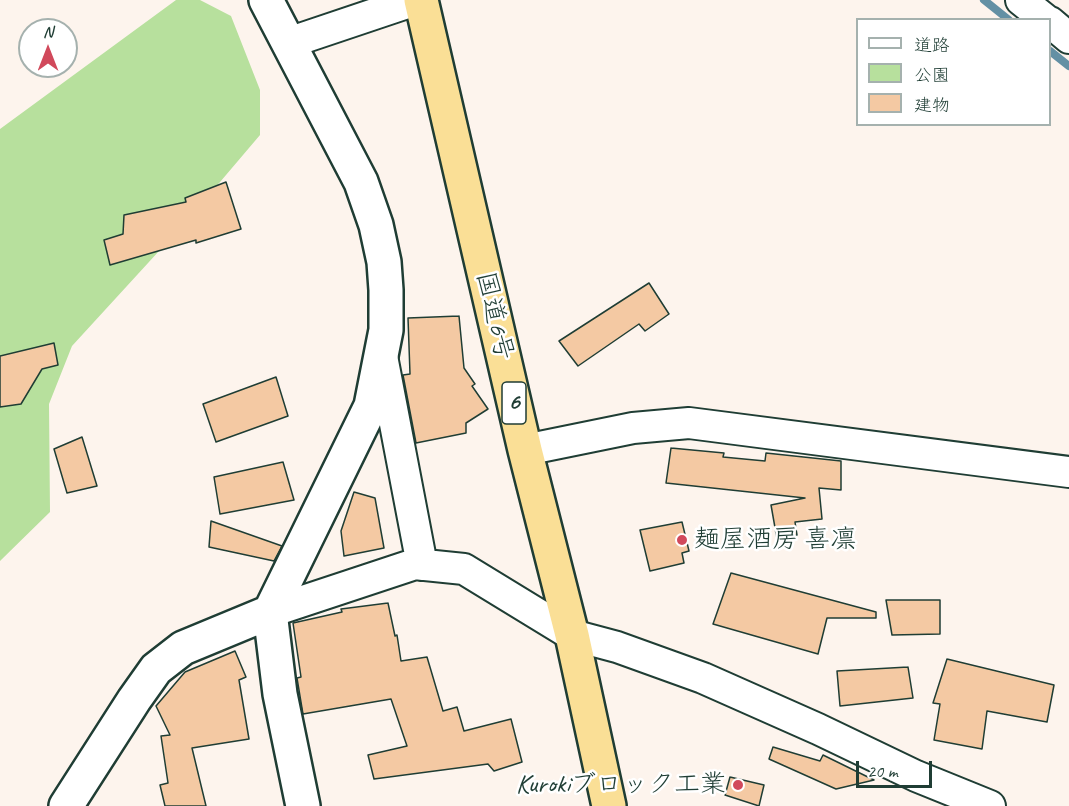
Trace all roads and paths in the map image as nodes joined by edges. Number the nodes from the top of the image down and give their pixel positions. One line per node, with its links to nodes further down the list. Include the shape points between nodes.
1 (266, 0): 8 (street)
2 (416, 0): 8 (street)
3 (421, 0): 10 (highway, 国道6号 / 6)
4 (1022, 0): 5 (street)
5 (1044, 18)
6 (1051, 23): 7 (street)
7 (1069, 38)
8 (288, 43): 9 (street, via 361,182 376,225 386,290 386,330)
9 (381, 352): 12 (street); 13 (street, via 371,406)
10 (525, 450): 11 (street, via 633,428 689,423); 14 (highway, 国道6号 / 6)
11 (1069, 472)
12 (422, 565): 13 (street, via 415,564); 14 (street, via 464,569)
13 (270, 612): 15 (street, via 183,648 156,669); 16 (street, via 280,694)
14 (572, 635): 17 (highway, 国道6号 / 6); 18 (street, via 703,678)
15 (66, 806)
16 (303, 806)
17 (609, 806)
18 (990, 806)

